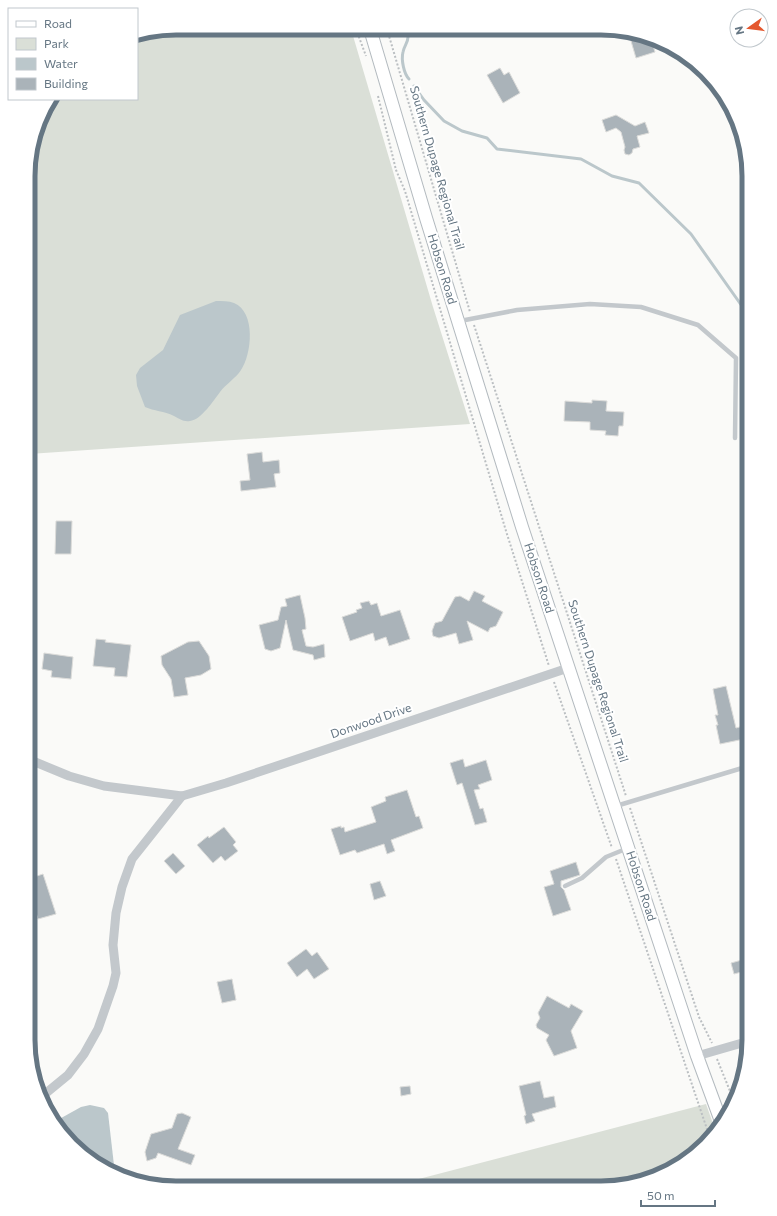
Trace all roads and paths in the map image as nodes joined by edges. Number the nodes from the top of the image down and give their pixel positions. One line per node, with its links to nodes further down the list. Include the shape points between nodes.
1 (359, 35): 4 (path)
2 (372, 35): 7 (main road, Hobson Road)
3 (389, 35): 6 (path, Southern Dupage Regional Trail)
4 (368, 60)
5 (377, 95): 10 (path, via 396,170 405,191 506,531)
6 (470, 312)
7 (458, 321): 9 (lane, via 517,310 590,304 641,307 698,325 736,358); 11 (main road, Hobson Road)
8 (473, 323): 16 (path, Southern Dupage Regional Trail)
9 (735, 438)
10 (548, 661)
11 (568, 668): 15 (street, Donwood Drive); 17 (main road, Hobson Road)
12 (554, 681): 19 (path)
13 (35, 762): 15 (street, via 69,776 104,786)
14 (742, 768): 16 (lane)
15 (182, 796): 25 (street, via 132,859 116,913 116,973 98,1029 68,1075)
16 (628, 802): 17 (lane); 21 (path, Southern Dupage Regional Trail, via 699,1017)
17 (614, 807): 18 (main road, Hobson Road)
18 (628, 848): 19 (lane); 23 (main road, Hobson Road)
19 (614, 853): 20 (lane, via 582,878); 28 (path)
20 (565, 886)
21 (711, 1043)
22 (742, 1043): 23 (street)
23 (697, 1056): 27 (main road, Hobson Road)
24 (719, 1064): 26 (path)
25 (46, 1093)
26 (731, 1093)
27 (719, 1116)
28 (708, 1132)

